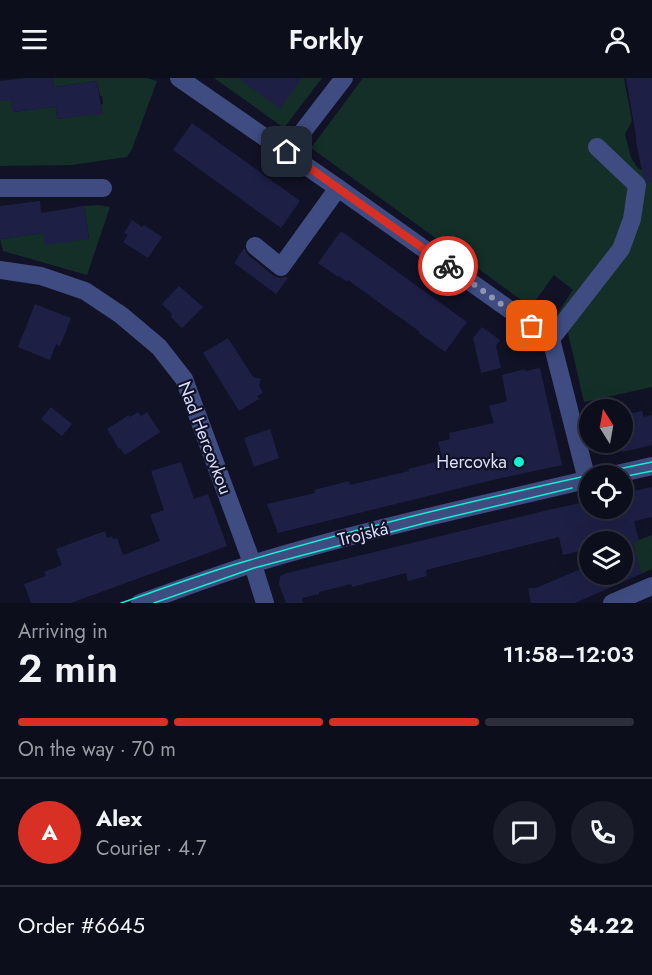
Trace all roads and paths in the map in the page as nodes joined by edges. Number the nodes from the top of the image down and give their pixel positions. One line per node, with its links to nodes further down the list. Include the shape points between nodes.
1 (179, 78): 4 (street)
2 (344, 78): 4 (street)
3 (597, 147): 10 (street, via 637,185 632,219 621,249)
4 (287, 152): 7 (street)
5 (0, 188): 6 (street)
6 (103, 188)
7 (338, 188): 8 (street, via 281,267); 10 (street)
8 (255, 246)
9 (1, 267): 15 (street, Nad Hercovkou, via 85,291 159,347 183,379)
10 (551, 339): 11 (street)
11 (584, 465)
12 (652, 466): 13 (street)
13 (633, 470)
14 (579, 482): 15 (street, Trojská)
15 (252, 564): 17 (street, Trojská); 18 (street, Nad Hercovkou)
16 (652, 586): 19 (street)
17 (140, 603)
18 (266, 603)
19 (612, 603)

